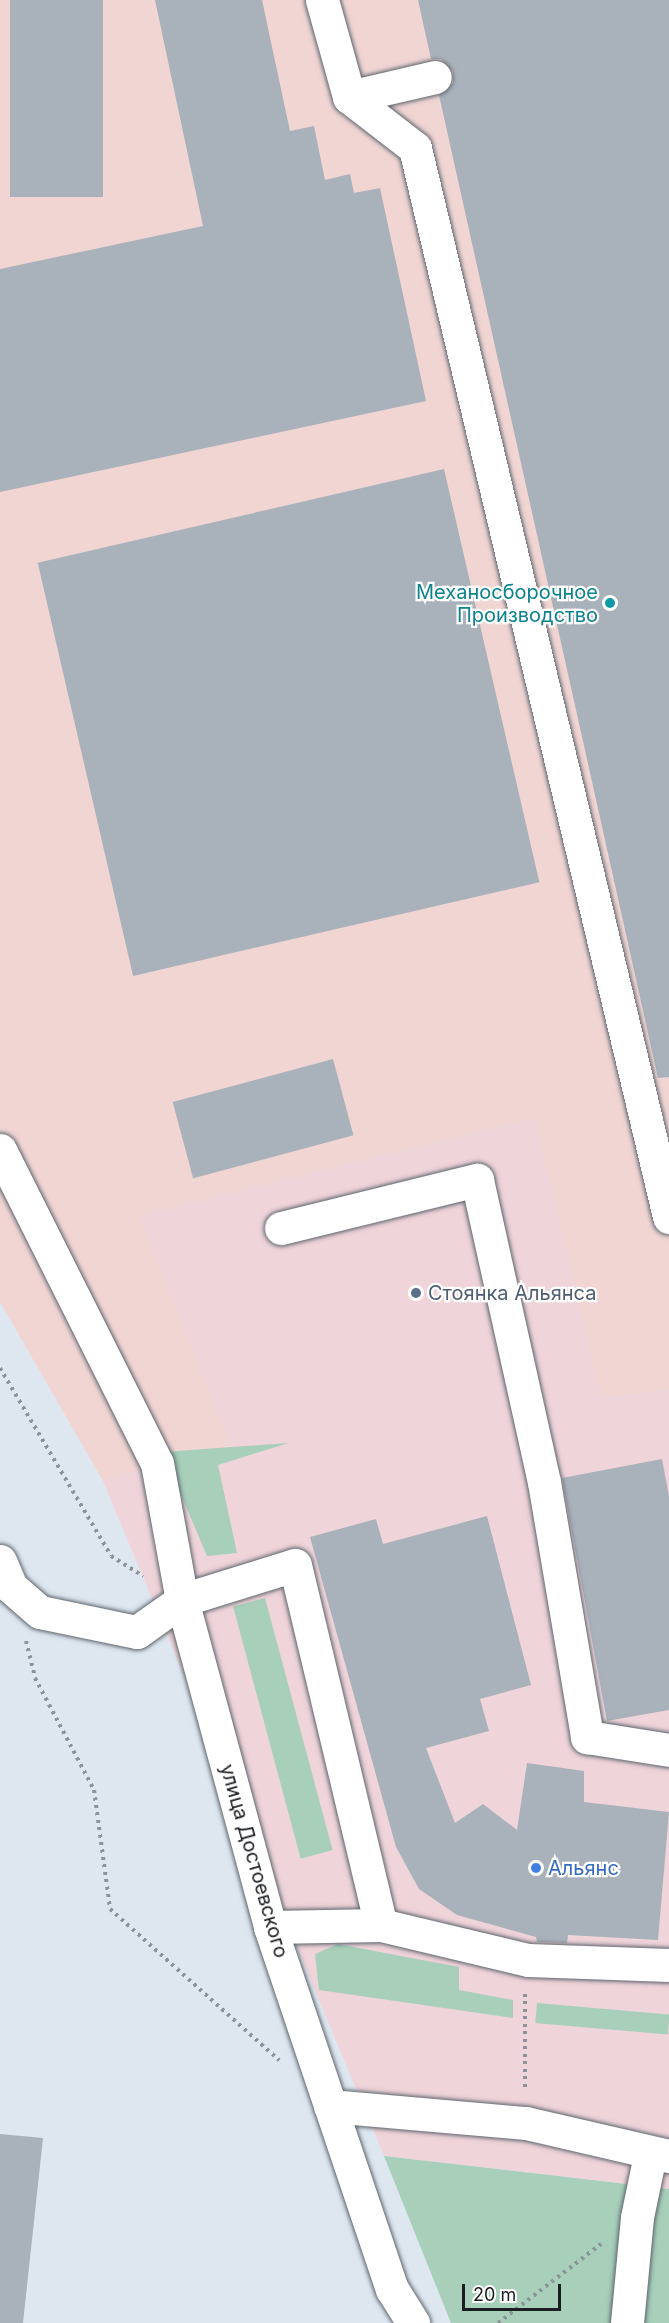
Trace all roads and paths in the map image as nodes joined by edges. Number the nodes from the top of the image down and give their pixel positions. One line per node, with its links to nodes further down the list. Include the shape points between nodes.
1 (322, 0): 3 (street)
2 (435, 77): 3 (street)
3 (349, 96): 5 (street, via 415,148)
4 (0, 1150): 9 (street, улица Достоевского, via 157,1463)
5 (669, 1216)
6 (281, 1228): 10 (street, via 477,1180 544,1482 587,1737)
7 (0, 1368): 9 (path, via 111,1556)
8 (6, 1574): 9 (street, via 40,1612 137,1632); 15 (path, via 35,1677 94,1790 110,1909)
9 (182, 1600): 11 (street, via 295,1565); 12 (street, улица Достоевского)
10 (669, 1750)
11 (381, 1925): 12 (street); 13 (street)
12 (270, 1928): 16 (street, улица Достоевского)
13 (528, 1960): 14 (street); 17 (path)
14 (669, 1965)
15 (286, 2067)
16 (330, 2106): 17 (street); 20 (street, улица Достоевского, via 392,2289)
17 (526, 2123): 18 (street)
18 (660, 2156): 19 (street)
19 (637, 2217): 21 (path); 22 (street)
20 (413, 2323)
21 (498, 2323)
22 (627, 2323)

